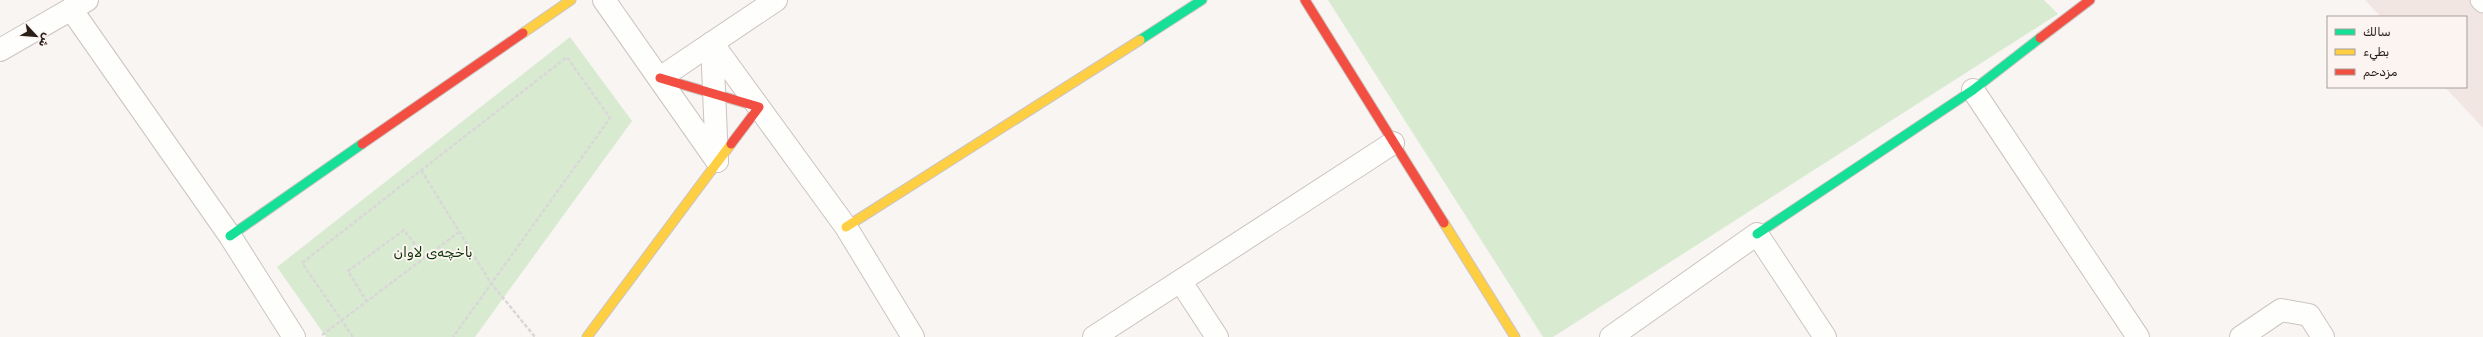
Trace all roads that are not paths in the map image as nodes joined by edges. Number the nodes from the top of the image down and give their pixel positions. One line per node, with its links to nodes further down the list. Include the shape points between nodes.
1 (572, 0): 20 (street)
2 (604, 0): 12 (street)
3 (776, 0): 10 (street)
4 (1202, 0): 18 (street)
5 (1305, 0): 16 (street)
6 (2090, 0): 13 (street)
7 (2480, 0): 8 (lane)
8 (2483, 3)
9 (79, 4): 11 (street); 20 (street)
10 (712, 43): 12 (street); 14 (street); 15 (street)
11 (0, 50)
12 (660, 78): 14 (street); 17 (street)
13 (1973, 90): 19 (street); 30 (street)
14 (714, 94): 15 (street); 17 (street)
15 (758, 107): 17 (street); 18 (street)
16 (1393, 143): 21 (street); 27 (street)
17 (717, 161): 23 (street)
18 (846, 227): 24 (street)
19 (1757, 234): 28 (street); 29 (street)
20 (230, 236): 22 (street)
21 (1181, 282): 25 (street); 26 (street)
22 (294, 337)
23 (587, 337)
24 (913, 337)
25 (1094, 337)
26 (1217, 337)
27 (1515, 337)
28 (1611, 337)
29 (1825, 337)
30 (2138, 337)
31 (2241, 337): 32 (street, via 2280,310 2309,315)
32 (2322, 337)

